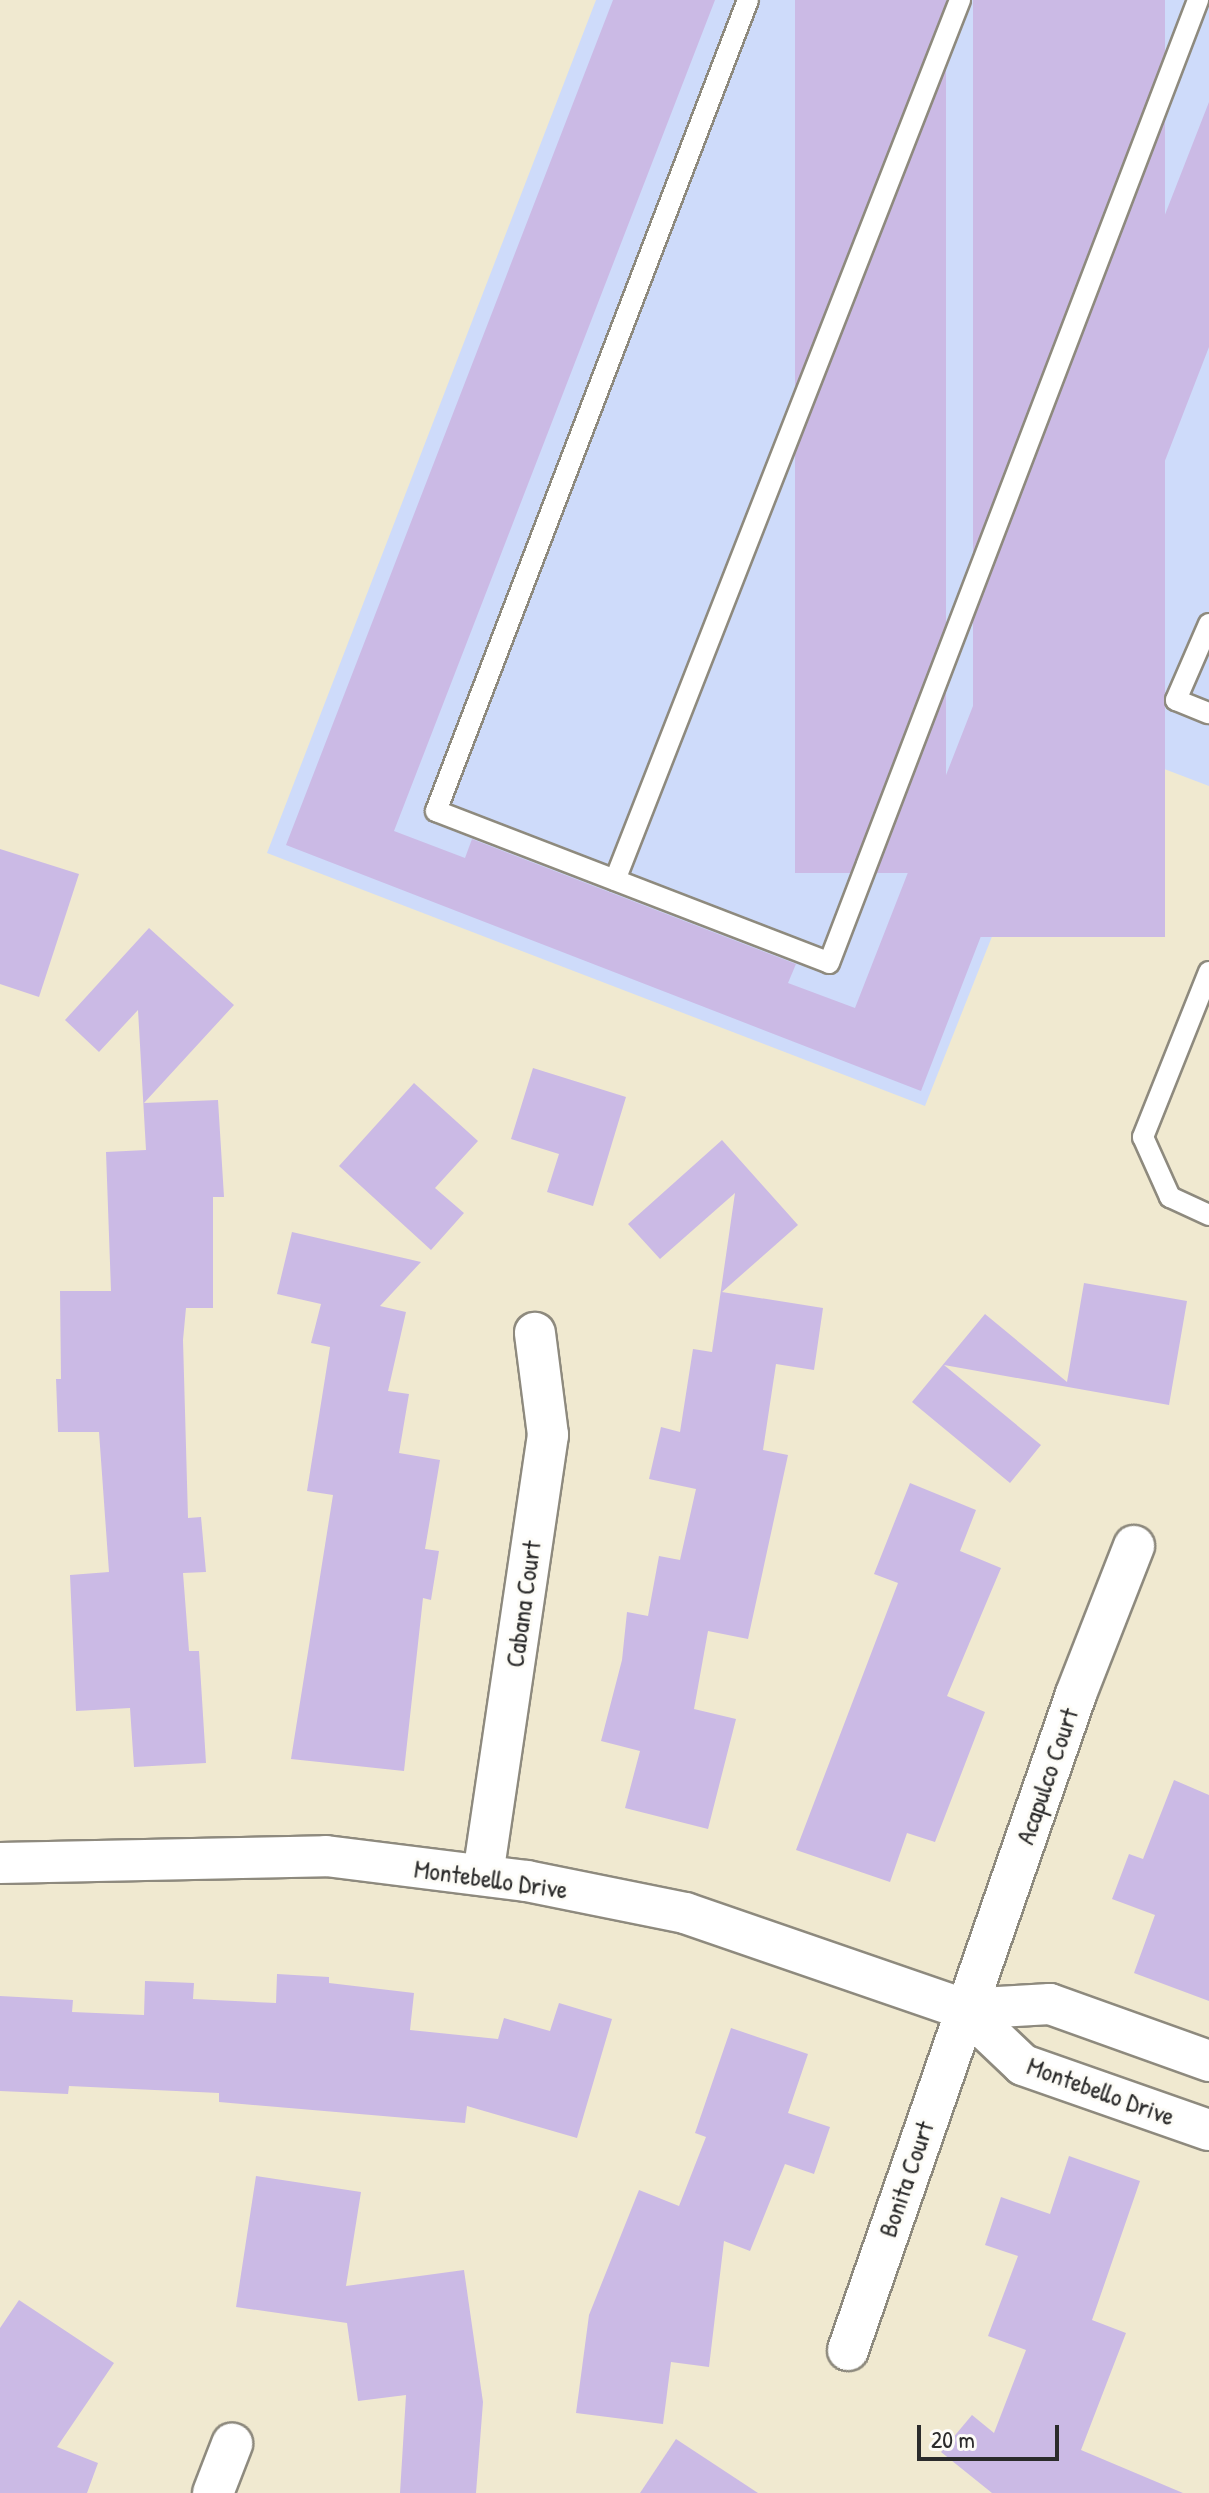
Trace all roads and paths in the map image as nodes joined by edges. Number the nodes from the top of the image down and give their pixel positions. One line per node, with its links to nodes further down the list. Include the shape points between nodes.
1 (748, 0): 6 (lane, via 436,811)
2 (960, 0): 6 (lane)
3 (1198, 0): 6 (lane, via 829,963)
4 (1209, 624): 5 (lane, via 1176,700)
5 (1209, 713)
6 (615, 880)
7 (1209, 972): 8 (lane, via 1143,1137 1170,1197)
8 (1209, 1215)
9 (535, 1333): 12 (street, Cabana Court, via 548,1435)
10 (1134, 1546): 13 (street, Acapulco Court)
11 (0, 1863): 12 (street, Montebello Drive, via 326,1856)
12 (483, 1875): 13 (street, Montebello Drive, via 685,1913)
13 (964, 2009): 14 (street, Montebello Drive, via 1050,2004); 15 (street, Montebello Drive, via 1023,2065); 16 (street, Bonita Court)
14 (1209, 2061)
15 (1209, 2130)
16 (848, 2350)
17 (232, 2444): 18 (street)
18 (213, 2493)

